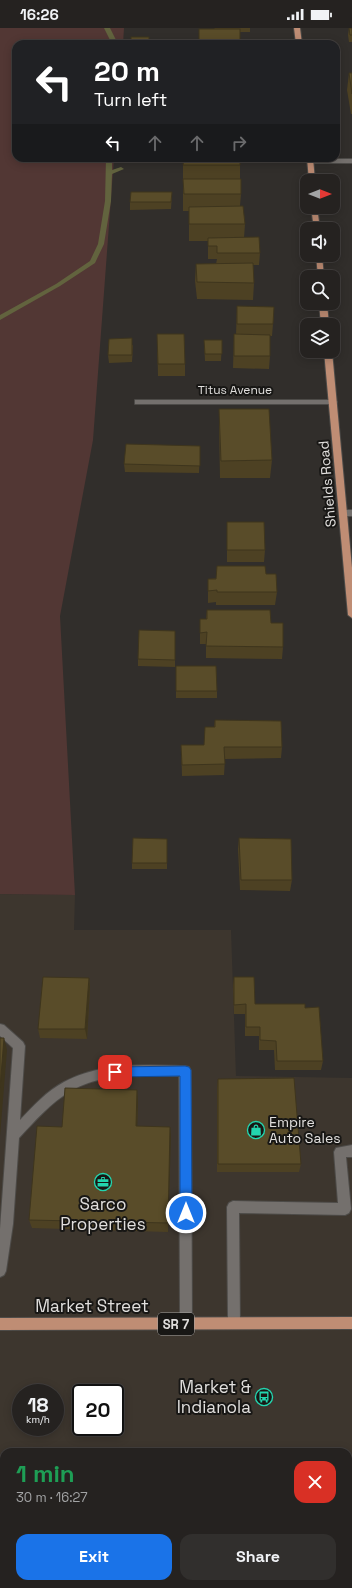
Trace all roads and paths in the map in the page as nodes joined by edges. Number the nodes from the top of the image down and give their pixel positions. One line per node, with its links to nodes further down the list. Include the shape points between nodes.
1 (298, 28): 2 (main road)
2 (299, 40)
3 (340, 161): 4 (street)
4 (352, 161)
5 (310, 162): 6 (main road)
6 (311, 174)
7 (329, 358): 9 (main road, Shields Road)
8 (138, 402): 9 (street, Titus Avenue)
9 (332, 402): 10 (main road, Shields Road)
10 (343, 513): 11 (street); 12 (main road, Shields Road)
11 (352, 513)
12 (352, 615)
13 (0, 1030): 14 (street, via 19,1046)
14 (13, 1136): 16 (street); 21 (street, via 43,1104 75,1082 115,1072 185,1070)
15 (352, 1151): 18 (street, via 340,1152 345,1209 232,1208)
16 (4, 1215): 17 (street)
17 (0, 1271)
18 (234, 1323): 19 (main road, Market Street / SR 7); 21 (main road, Market Street / SR 7)
19 (352, 1323)
20 (0, 1324): 21 (main road, Market Street / SR 7)
21 (186, 1324)

